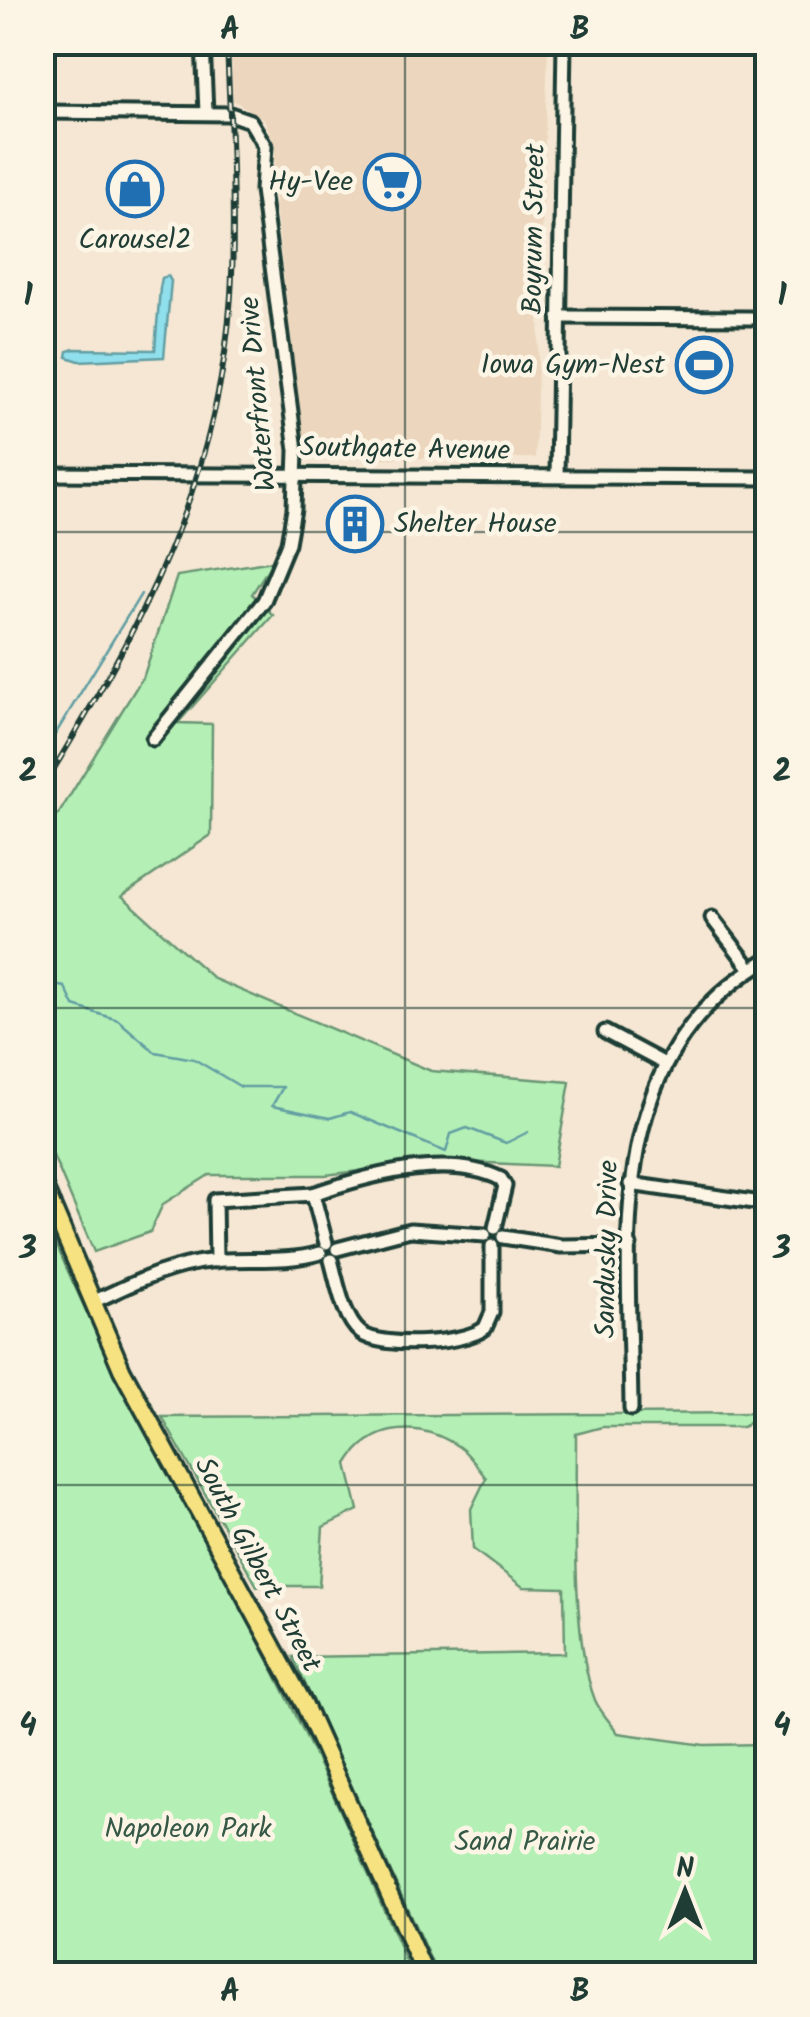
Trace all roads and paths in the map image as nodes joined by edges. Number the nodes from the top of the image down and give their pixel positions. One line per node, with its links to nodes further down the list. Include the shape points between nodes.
1 (203, 42): 4 (street)
2 (564, 42): 5 (street, Boyrum Street)
3 (42, 112): 4 (street, Waterfront Drive)
4 (206, 113): 8 (street, Waterfront Drive, via 242,116 265,146 262,190)
5 (559, 317): 6 (street); 9 (street, Boyrum Street)
6 (751, 318)
7 (42, 474): 8 (street, Southgate Avenue)
8 (296, 474): 9 (street, Southgate Avenue); 11 (street, Waterfront Drive, via 288,543 264,601)
9 (557, 476): 10 (street, Southgate Avenue)
10 (768, 478)
11 (153, 739)
12 (712, 918): 14 (street)
13 (768, 959): 14 (street, Sandusky Drive)
14 (750, 970): 16 (street, Sandusky Drive, via 699,1018)
15 (605, 1032): 16 (street)
16 (665, 1064): 19 (street, Sandusky Drive, via 645,1106)
17 (768, 1175): 21 (street)
18 (42, 1182): 26 (main road, South Gilbert Street)
19 (630, 1184): 21 (street); 23 (street, Sandusky Drive)
20 (313, 1194): 22 (street, via 415,1169 493,1175 505,1186); 24 (street); 25 (street, via 215,1200)
21 (764, 1203)
22 (494, 1236): 23 (street, via 562,1246); 24 (street, via 410,1230); 24 (street, via 492,1312 484,1328 459,1341 376,1340 361,1333 344,1304)
23 (630, 1244): 27 (street, Sandusky Drive)
24 (329, 1251): 25 (street, via 297,1260)
25 (216, 1262): 26 (street, via 155,1274)
26 (93, 1302): 28 (main road, South Gilbert Street, via 122,1370 304,1704)
27 (631, 1409)
28 (425, 1974)

